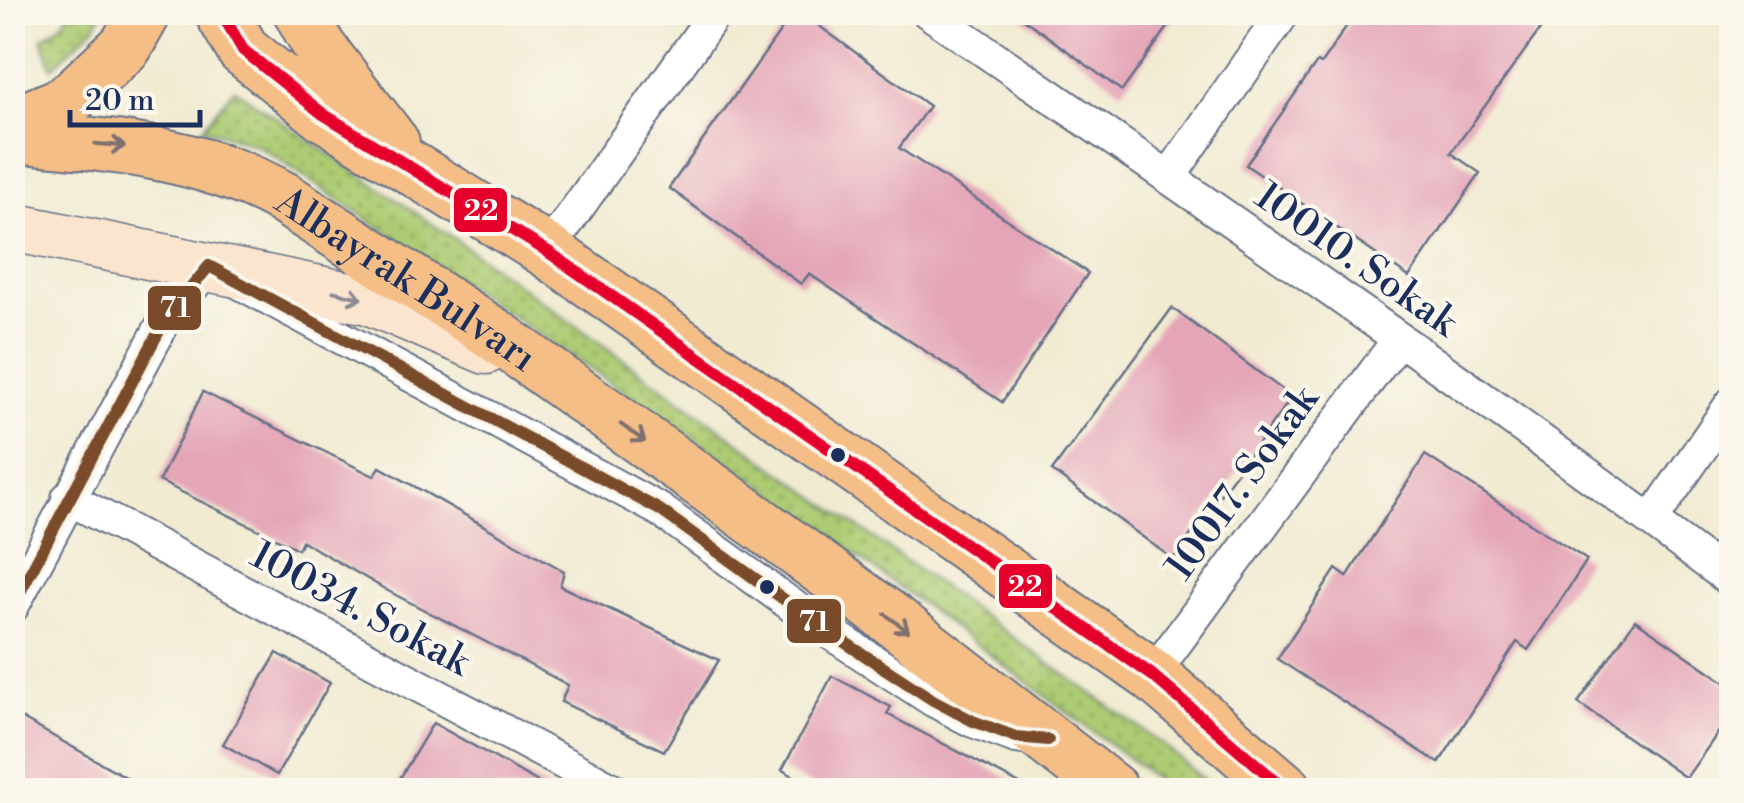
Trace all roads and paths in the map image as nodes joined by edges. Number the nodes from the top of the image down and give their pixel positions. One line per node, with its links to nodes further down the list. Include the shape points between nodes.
1 (145, 12): 7 (main road, via 126,46 66,102)
2 (221, 12): 9 (main road, via 243,50 268,72)
3 (300, 12): 9 (main road)
4 (716, 12): 12 (street)
5 (928, 12): 10 (street, 10010. Sokak)
6 (1284, 12): 10 (street)
7 (12, 124)
8 (12, 136): 15 (main road, Albayrak Bulvarı, one-way to 15, via 130,147 249,179)
9 (416, 172): 12 (main road)
10 (1169, 176): 14 (street, 10010. Sokak)
11 (12, 227): 13 (street)
12 (547, 252): 23 (main road)
13 (209, 266): 15 (street, one-way to 15, via 368,300); 17 (street, via 166,318); 18 (street, Albayrak Bulvarı)
14 (1399, 339): 19 (street, 10010. Sokak); 23 (street, 10017. Sokak)
15 (570, 389): 20 (main road, Albayrak Bulvarı, one-way to 20)
16 (1732, 403): 19 (street)
17 (68, 498): 22 (street); 25 (street, 10034. Sokak)
18 (660, 510): 20 (street, Albayrak Bulvarı); 24 (street, Albayrak Bulvarı, via 933,700 1016,738)
19 (1651, 521): 21 (street, 10010. Sokak)
20 (757, 522): 24 (main road, Albayrak Bulvarı, one-way to 24)
21 (1732, 581)
22 (12, 607)
23 (1152, 675): 27 (main road)
24 (1048, 740): 26 (main road, Albayrak Bulvarı)
25 (614, 790)
26 (1112, 790)
27 (1286, 790)

